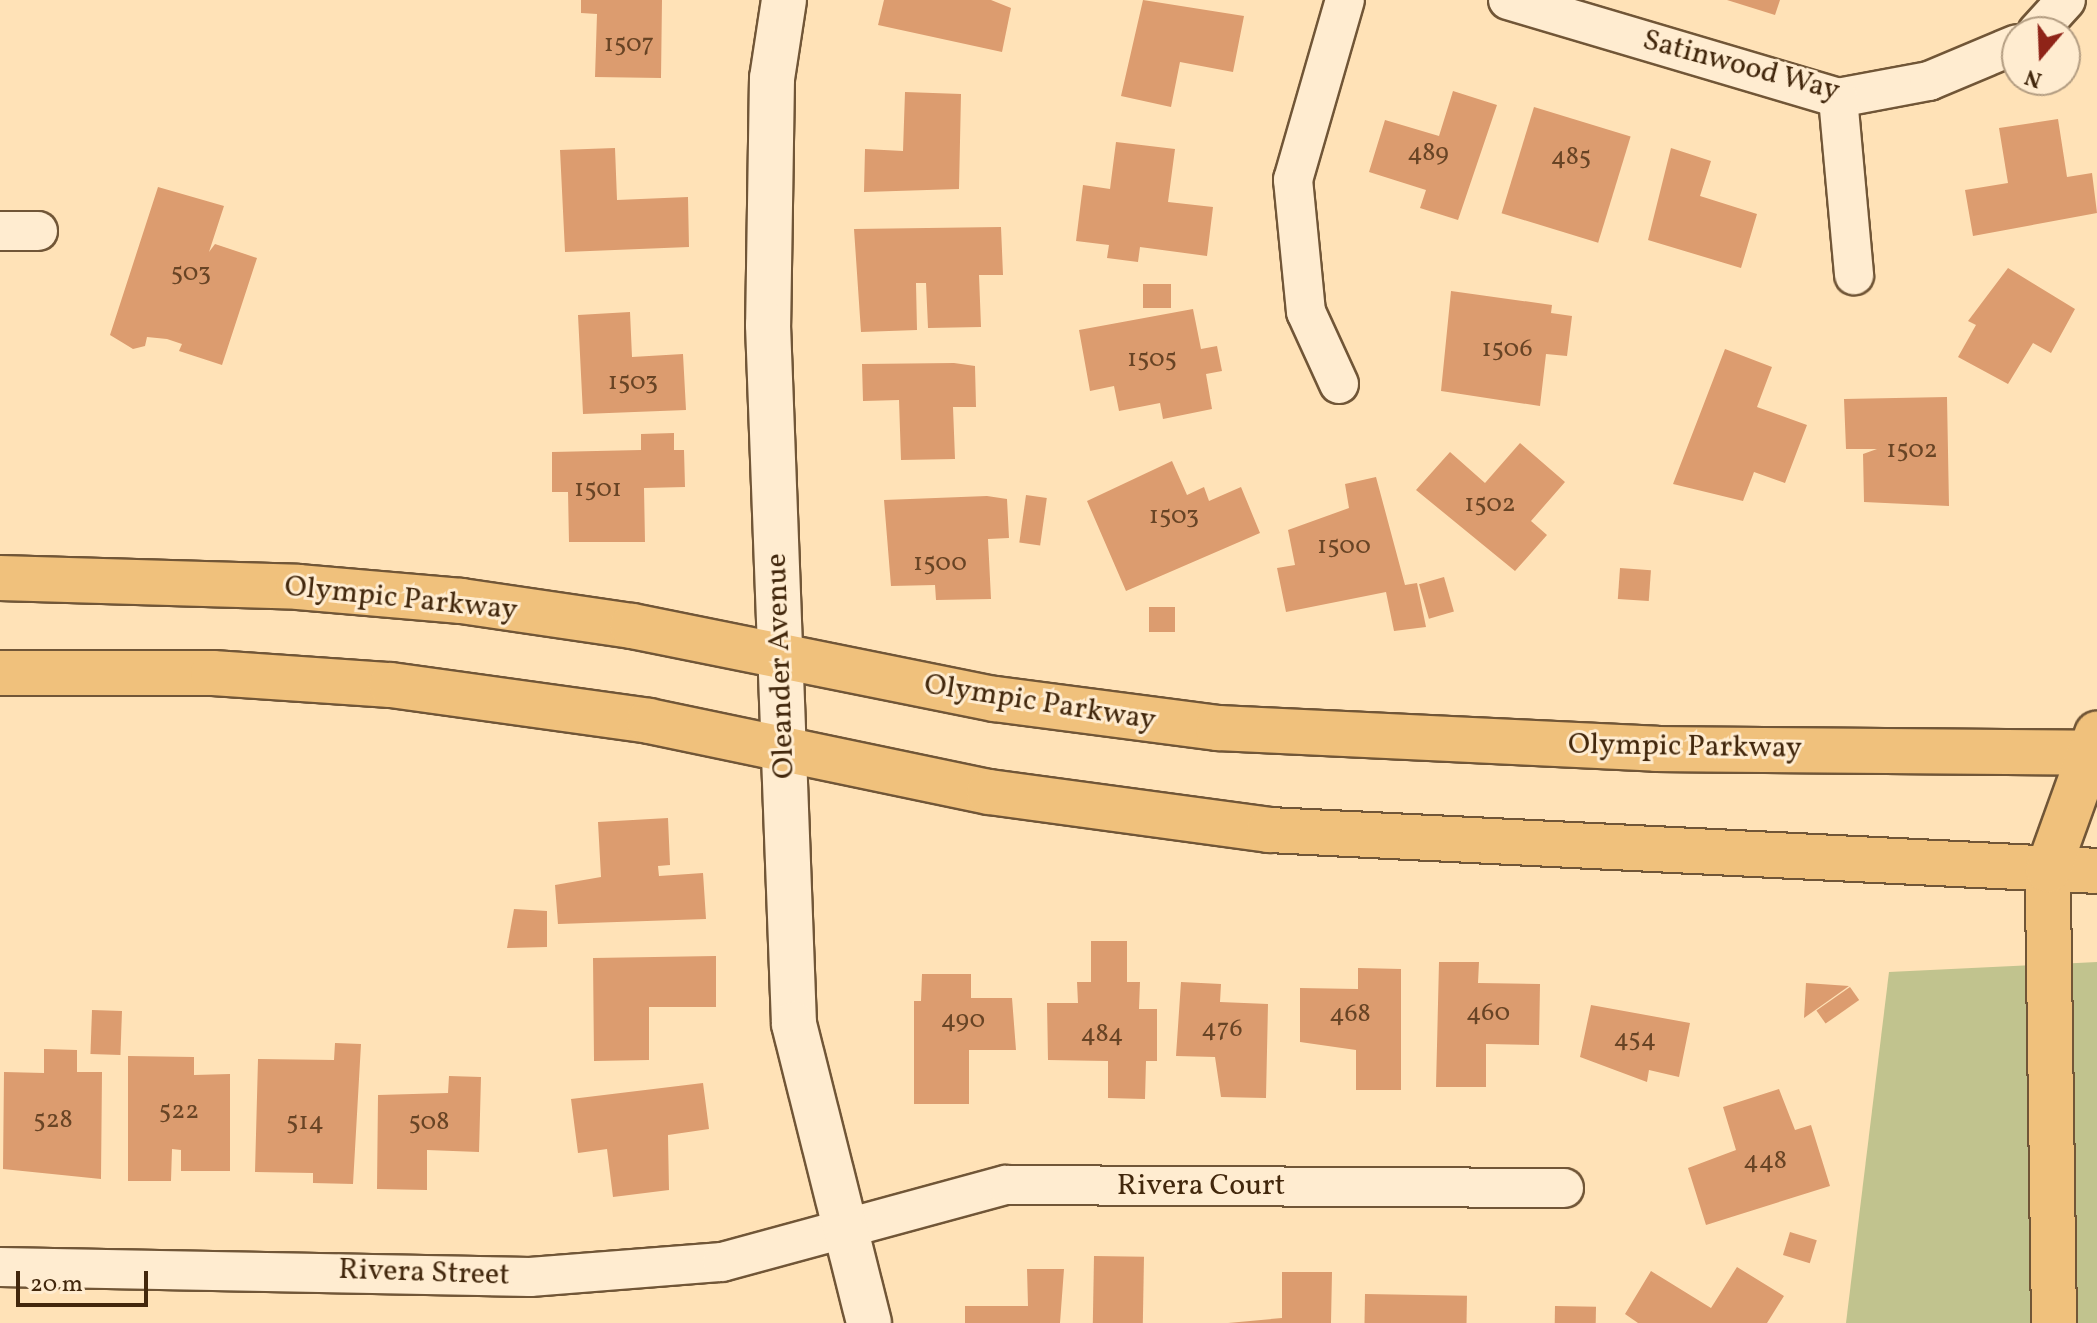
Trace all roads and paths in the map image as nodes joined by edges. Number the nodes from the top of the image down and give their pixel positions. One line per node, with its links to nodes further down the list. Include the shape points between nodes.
1 (784, 0): 13 (street, Oleander Avenue, via 768,200)
2 (1345, 0): 11 (street, via 1293,180 1306,312)
3 (1508, 0): 7 (street, Satinwood Way)
4 (2066, 0): 5 (street)
5 (2052, 16)
6 (2001, 51): 7 (street, Satinwood Way, via 1929,81)
7 (1838, 98): 10 (street)
8 (0, 231): 9 (street)
9 (38, 231)
10 (1854, 275)
11 (1339, 384)
12 (0, 578): 13 (main road, Olympic Parkway, via 270,586 461,601 632,626)
13 (782, 658): 15 (main road, Olympic Parkway, via 995,699 1218,728 1656,749); 16 (street, Oleander Avenue)
14 (0, 673): 16 (main road, via 213,673 391,685)
15 (2094, 746): 17 (main road)
16 (784, 748): 17 (main road, via 989,792 1269,830); 20 (street, Oleander Avenue, via 794,1024)
17 (2048, 870): 18 (main road); 23 (main road)
18 (2097, 871)
19 (1564, 1188): 20 (street, Rivera Court, via 1006,1185)
20 (843, 1227): 21 (street, Rivera Street, via 722,1262 530,1277); 22 (street, Oleander Avenue)
21 (0, 1267)
22 (869, 1323)
23 (2054, 1323)

